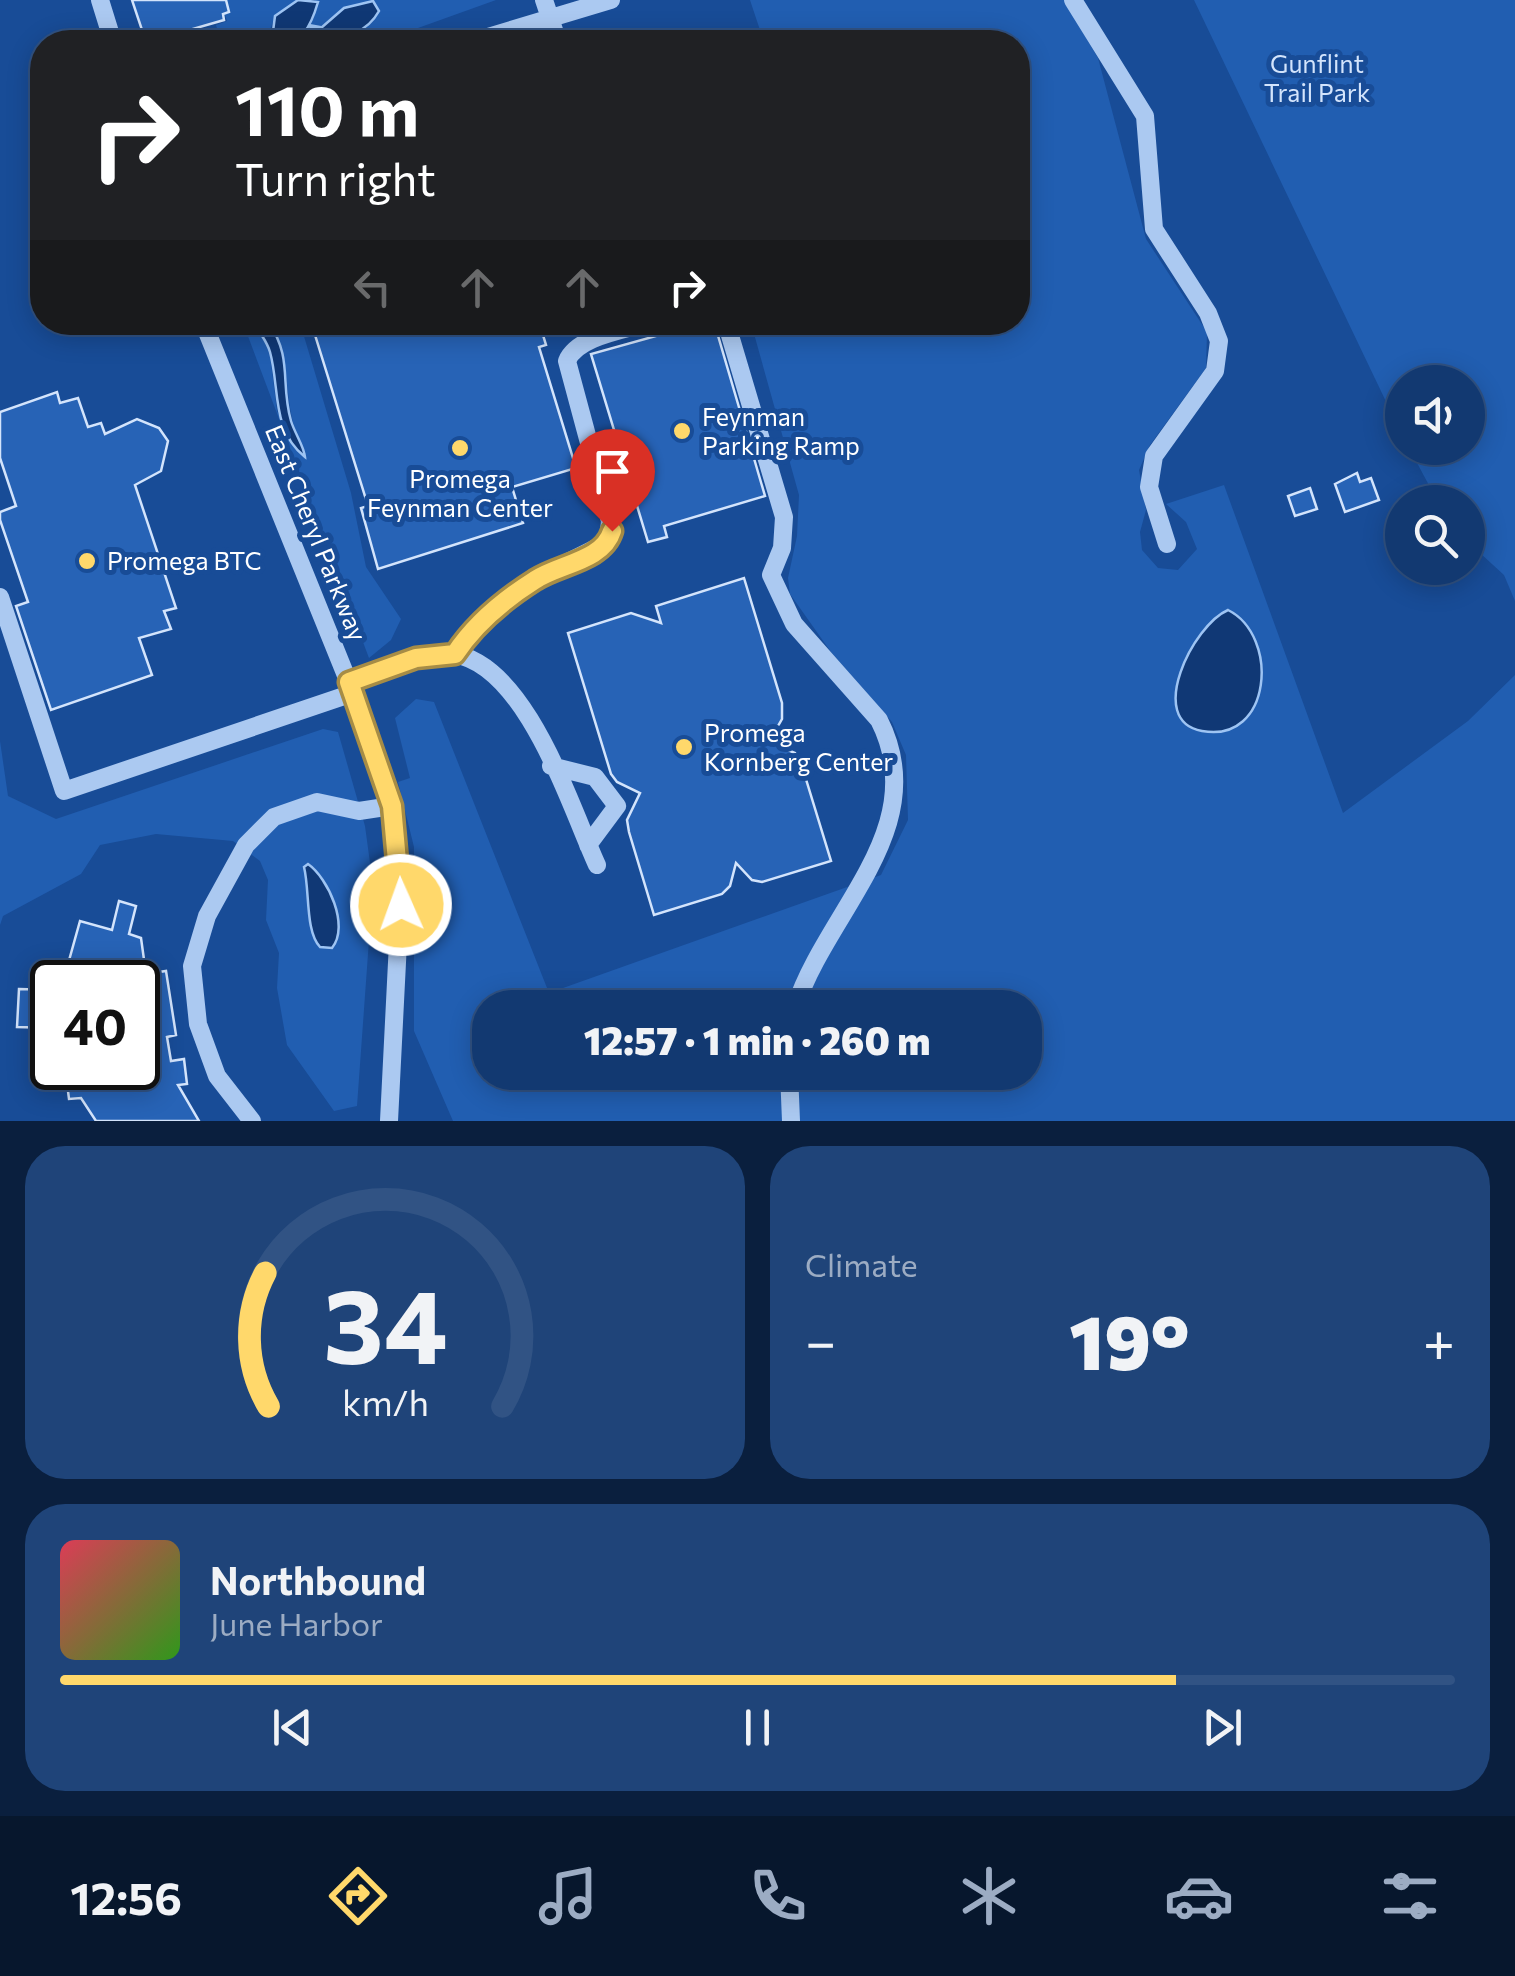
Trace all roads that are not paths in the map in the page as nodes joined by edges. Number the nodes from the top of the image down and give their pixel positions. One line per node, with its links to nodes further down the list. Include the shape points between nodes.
1 (100, 0): 5 (street)
2 (611, 0): 4 (street)
3 (1073, 0): 10 (street, via 1145,116 1154,228 1219,341 1215,372 1166,436 1150,471 1153,510)
4 (547, 9): 6 (street)
5 (109, 30)
6 (499, 30)
7 (208, 335): 13 (street, East Cheryl Parkway)
8 (610, 335): 12 (street, via 582,344 567,362 610,521 608,542 536,578 468,633)
9 (730, 335): 18 (street, via 784,517 771,575 794,624 879,720 897,788 881,847)
10 (1168, 544)
11 (0, 597): 13 (street, via 64,791)
12 (455, 654): 13 (street, via 416,658); 14 (street, via 483,666 519,700)
13 (351, 687): 15 (street, East Cheryl Parkway)
14 (551, 766): 16 (street); 16 (street, via 595,777 616,806)
15 (392, 806): 20 (street, via 294,806 246,844 207,916 192,966 194,1007 205,1050); 21 (street, East Cheryl Parkway, via 401,883)
16 (588, 845): 17 (street)
17 (597, 864)
18 (802, 990)
19 (790, 1090): 22 (street)
20 (252, 1121)
21 (389, 1121)
22 (791, 1121)

